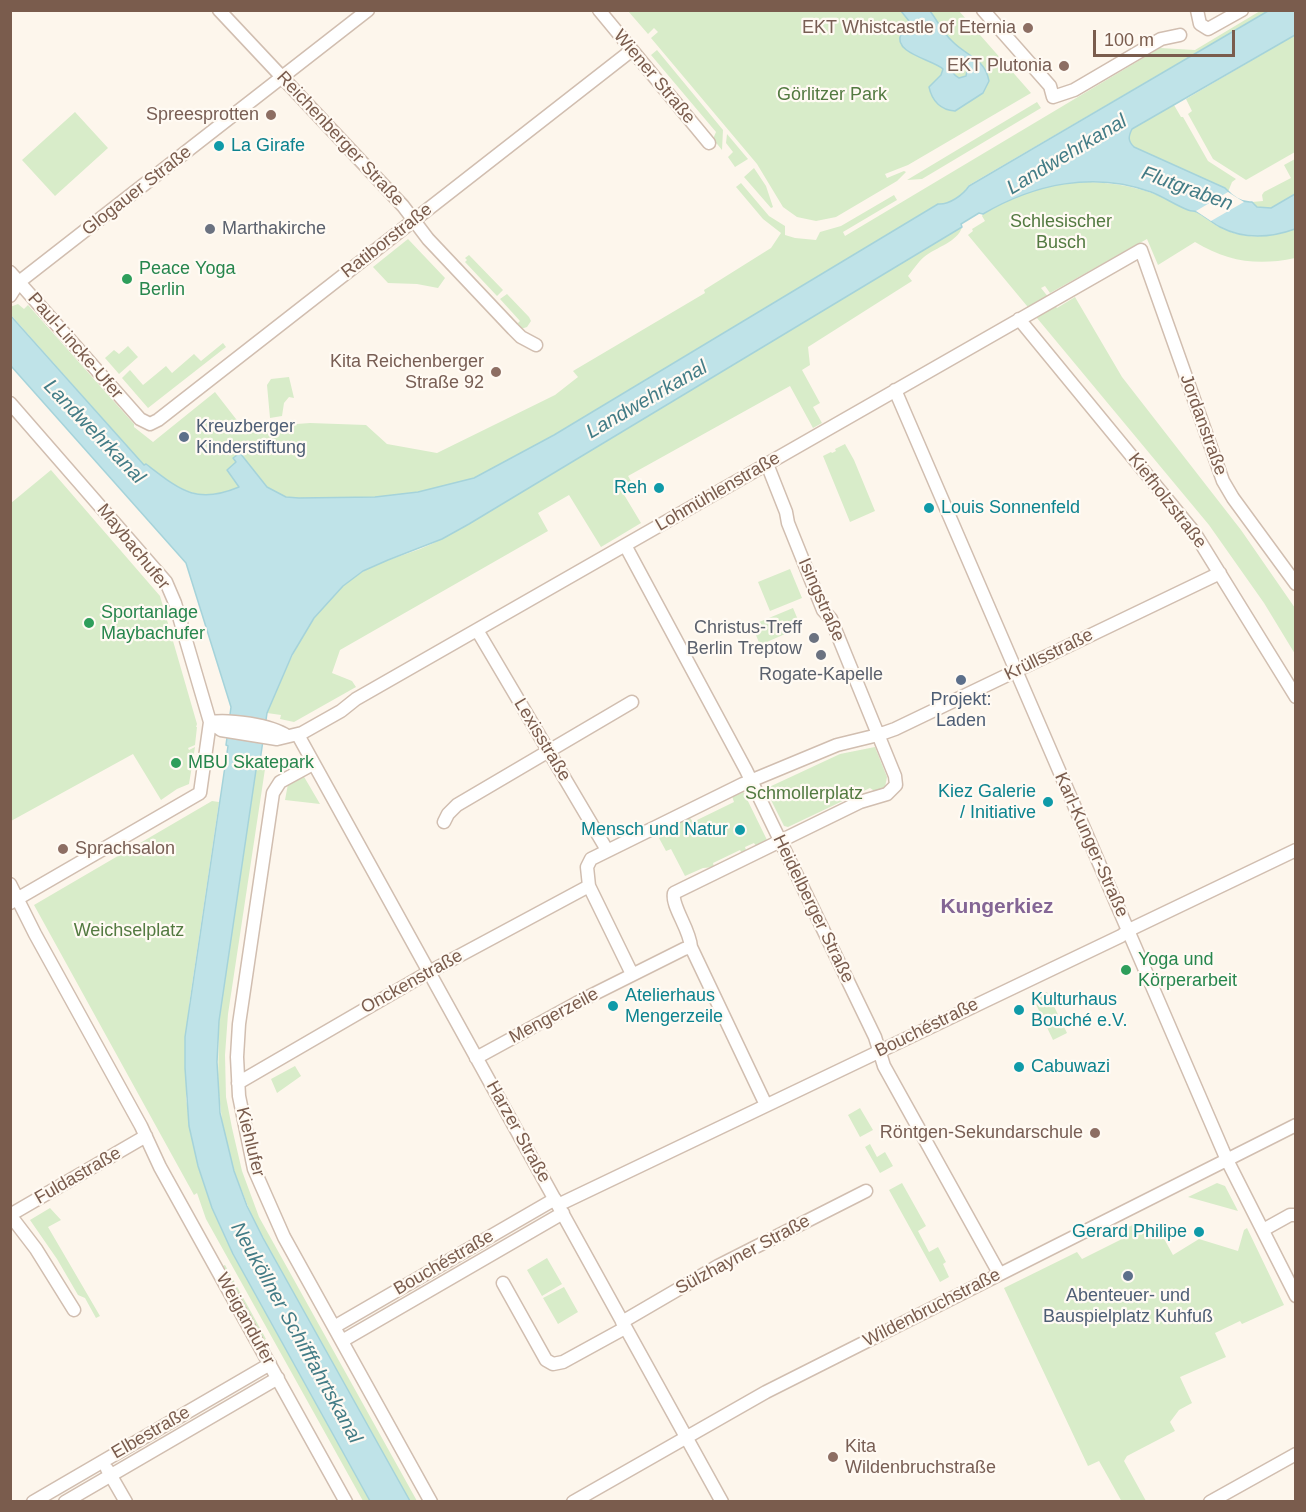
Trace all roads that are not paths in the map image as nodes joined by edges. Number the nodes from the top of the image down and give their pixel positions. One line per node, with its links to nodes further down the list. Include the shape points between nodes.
1 (219, 10): 9 (street, Reichenberger Straße)
2 (368, 10): 9 (street, Glogauer Straße)
3 (599, 10): 8 (street, Wiener Straße)
4 (983, 10): 7 (street, via 1050,86 1053,97 1074,90 1161,39)
5 (1197, 10): 6 (street, via 1200,24 1209,28)
6 (1242, 10)
7 (1180, 35)
8 (632, 50): 10 (street, Wiener Straße); 11 (street, Ratiborstraße)
9 (282, 78): 11 (street, Reichenberger Straße); 14 (street, Glogauer Straße)
10 (709, 143)
11 (414, 221): 17 (street, Reichenberger Straße, via 513,329); 20 (street, Ratiborstraße, via 158,420 150,423)
12 (1141, 250): 16 (street, Lohmühlenstraße); 24 (street, Jordanstraße, via 1223,481)
13 (10, 272): 14 (street, Paul-Lincke-Ufer)
14 (15, 284): 15 (street, Glogauer Straße); 20 (street, Paul-Lincke-Ufer)
15 (10, 296)
16 (1019, 320): 18 (street, Lohmühlenstraße); 23 (street, Kiefholzstraße, via 1186,523)
17 (536, 345)
18 (895, 390): 21 (street, Lohmühlenstraße); 26 (street, Karl-Kunger-Straße)
19 (10, 403): 29 (street, Maybachufer, via 166,582)
20 (140, 419)
21 (766, 464): 22 (street, Lohmühlenstraße); 31 (street, Isingstraße, via 823,610 831,619)
22 (625, 545): 25 (street, Lohmühlenstraße); 34 (street, Heidelberger Straße)
23 (1220, 573): 26 (street, Krüllsstraße); 27 (street, Kiefholzstraße)
24 (1296, 584)
25 (477, 630): 30 (street, Lohmühlenstraße, via 341,711); 32 (street, Lexisstraße)
26 (1015, 671): 31 (street, Krüllsstraße); 42 (street, Karl-Kunger-Straße)
27 (1296, 697)
28 (632, 702): 32 (street)
29 (210, 722): 30 (street, via 221,730 230,726 263,732 277,739); 41 (street, Maybachufer, via 202,788 197,795)
30 (292, 735): 33 (street, Harzer Straße)
31 (878, 735): 34 (street, via 837,745); 36 (street, via 895,776 893,789)
32 (548, 751): 35 (street, via 457,805); 37 (street, Lexisstraße)
33 (313, 764): 44 (street, Harzer Straße); 48 (street, Kiehlufer, via 276,785 272,801 239,1024)
34 (751, 781): 36 (street, Heidelberger Straße); 37 (street)
35 (444, 822)
36 (780, 842): 43 (street, via 674,893); 46 (street, Heidelberger Straße)
37 (607, 850): 40 (street, via 588,863)
38 (1296, 850): 42 (street, Bouchéstraße)
39 (10, 884): 41 (street)
40 (589, 886): 44 (street, Onckenstraße); 45 (street)
41 (14, 901): 51 (street)
42 (1129, 930): 46 (street, Bouchéstraße); 52 (street, Karl-Kunger-Straße)
43 (691, 947): 45 (street); 49 (street)
44 (429, 972): 47 (street, Harzer Straße); 48 (street, Onckenstraße)
45 (632, 974): 47 (street, Mengerzeile)
46 (879, 1052): 49 (street, Bouchéstraße); 58 (street, Heidelberger Straße)
47 (476, 1058): 54 (street, Harzer Straße)
48 (238, 1083): 63 (street, Kiehlufer, via 254,1169 284,1237)
49 (766, 1105): 54 (street, Bouchéstraße)
50 (1296, 1125): 52 (street, Wildenbruchstraße)
51 (146, 1136): 55 (street, Fuldastraße); 65 (street, Weigandufer)
52 (1227, 1160): 57 (street, Karl-Kunger-Straße); 58 (street, Wildenbruchstraße)
53 (866, 1191): 62 (street, Sülzhayner Straße, via 718,1266)
54 (558, 1206): 62 (street, Harzer Straße); 63 (street, Bouchéstraße); 64 (street, Bouchéstraße)
55 (10, 1215): 61 (street)
56 (1296, 1215): 57 (street)
57 (1263, 1230): 60 (street, Karl-Kunger-Straße)
58 (999, 1273): 67 (street, Wildenbruchstraße)
59 (503, 1282): 62 (street, Sülzhayner Straße, via 546,1360 553,1364 563,1362)
60 (1296, 1296)
61 (74, 1310)
62 (623, 1325): 67 (street, Harzer Straße)
63 (334, 1327): 64 (street, Kiehlufer)
64 (342, 1341): 76 (street, Kiehlufer)
65 (270, 1364): 66 (street, Weigandufer); 69 (street, Elbestraße)
66 (278, 1378): 70 (street, Elbestraße); 75 (street, Weigandufer)
67 (686, 1437): 71 (street, Wildenbruchstraße); 77 (street, Harzer Straße)
68 (1296, 1454): 78 (street)
69 (103, 1461): 70 (street); 72 (street, Elbestraße)
70 (111, 1475): 73 (street, Elbestraße); 74 (street)
71 (578, 1500)
72 (33, 1502)
73 (65, 1502)
74 (126, 1502)
75 (346, 1502)
76 (431, 1502)
77 (722, 1502)
78 (1210, 1502)

